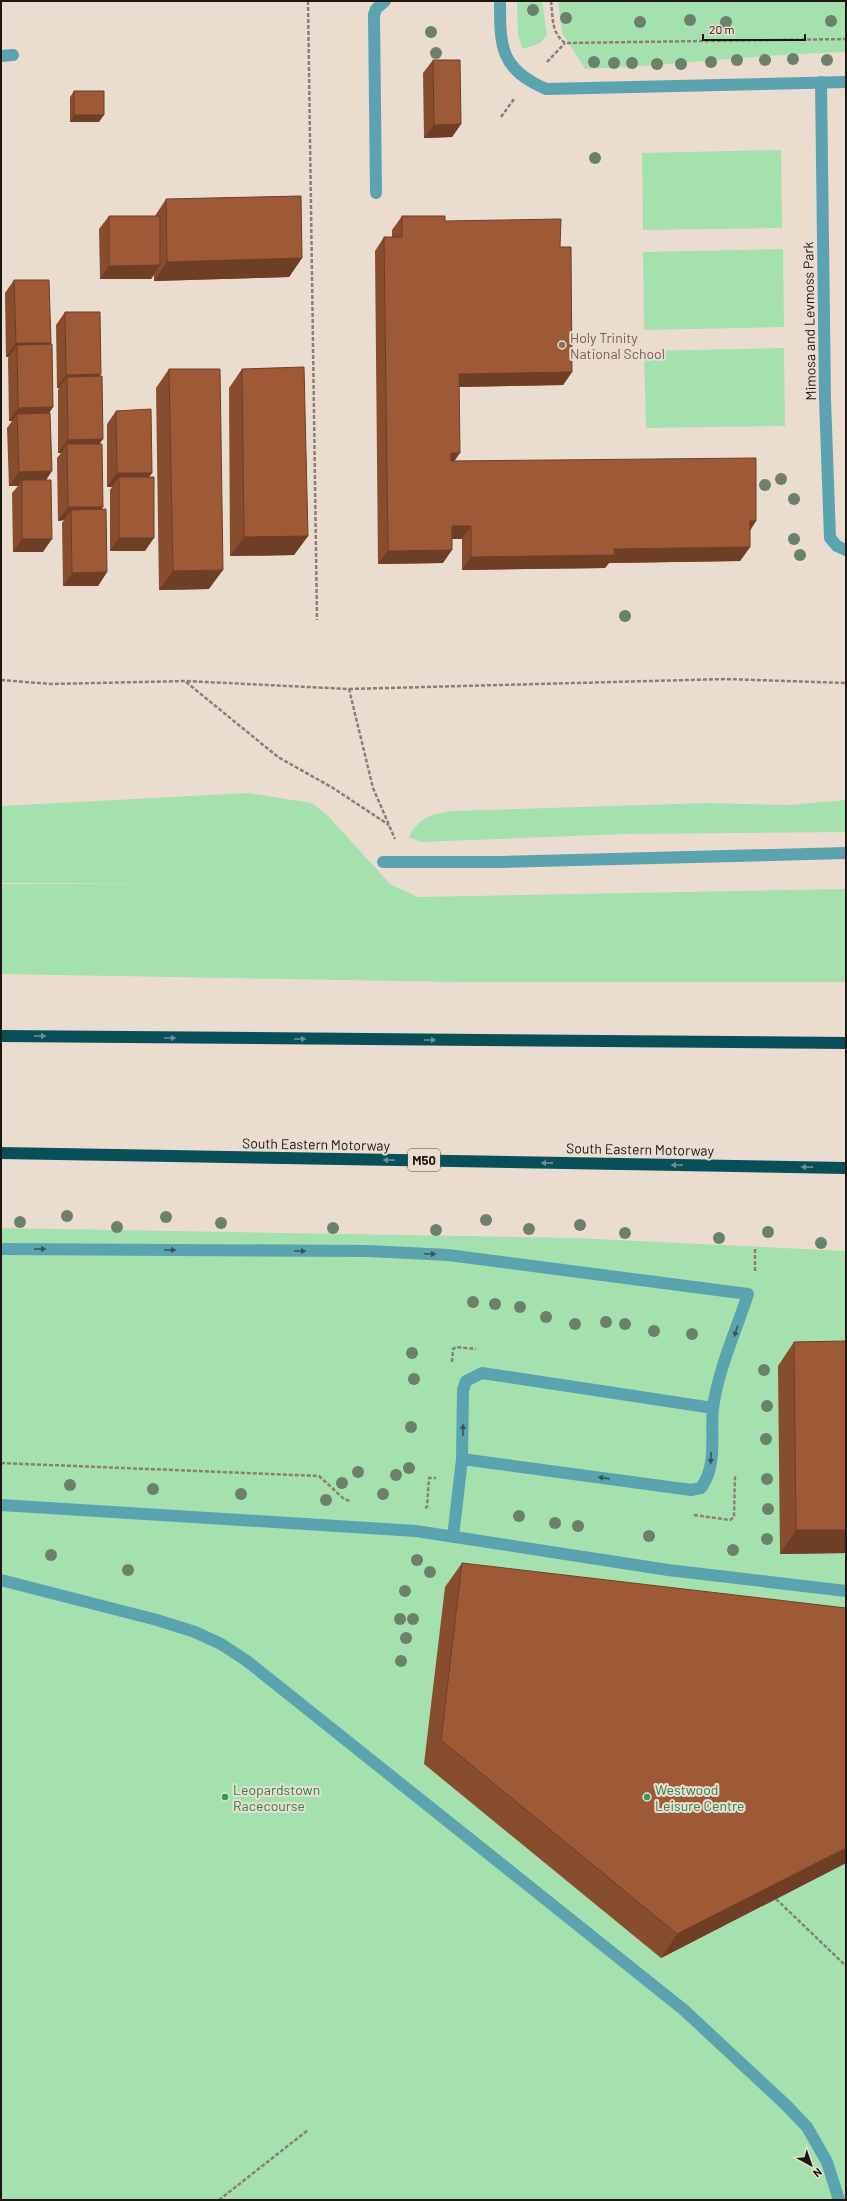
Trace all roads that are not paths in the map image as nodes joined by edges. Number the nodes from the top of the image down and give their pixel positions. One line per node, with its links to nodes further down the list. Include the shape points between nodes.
1 (385, 1): 5 (street, via 376,9 374,16)
2 (500, 1): 3 (street, via 500,36 506,57 529,82 546,90)
3 (821, 82): 4 (street); 6 (street, Mimosa and Levmoss Park, via 825,391 830,538 836,546)
4 (846, 82)
5 (376, 193)
6 (846, 550)
7 (846, 853): 8 (street, via 499,862)
8 (383, 862)
9 (1, 1036): 10 (highway, one-way to 10)
10 (846, 1044)
11 (1, 1154): 12 (highway, South Eastern Motorway / M50, one-way to 11)
12 (846, 1168)
13 (1, 1249): 14 (street, one-way to 14, via 369,1251 448,1255 748,1294 720,1377)
14 (713, 1408): 15 (street, one-way to 15, via 711,1471 701,1488 691,1490); 15 (street, one-way to 14, via 464,1385 472,1376 482,1373)
15 (462, 1459): 17 (street)
16 (1, 1506): 17 (street, via 416,1531)
17 (453, 1537): 19 (street, via 668,1570)
18 (1, 1580): 20 (street, via 195,1632 221,1644 247,1661 684,2010 807,2127 827,2162)
19 (846, 1591)
20 (839, 2200)

